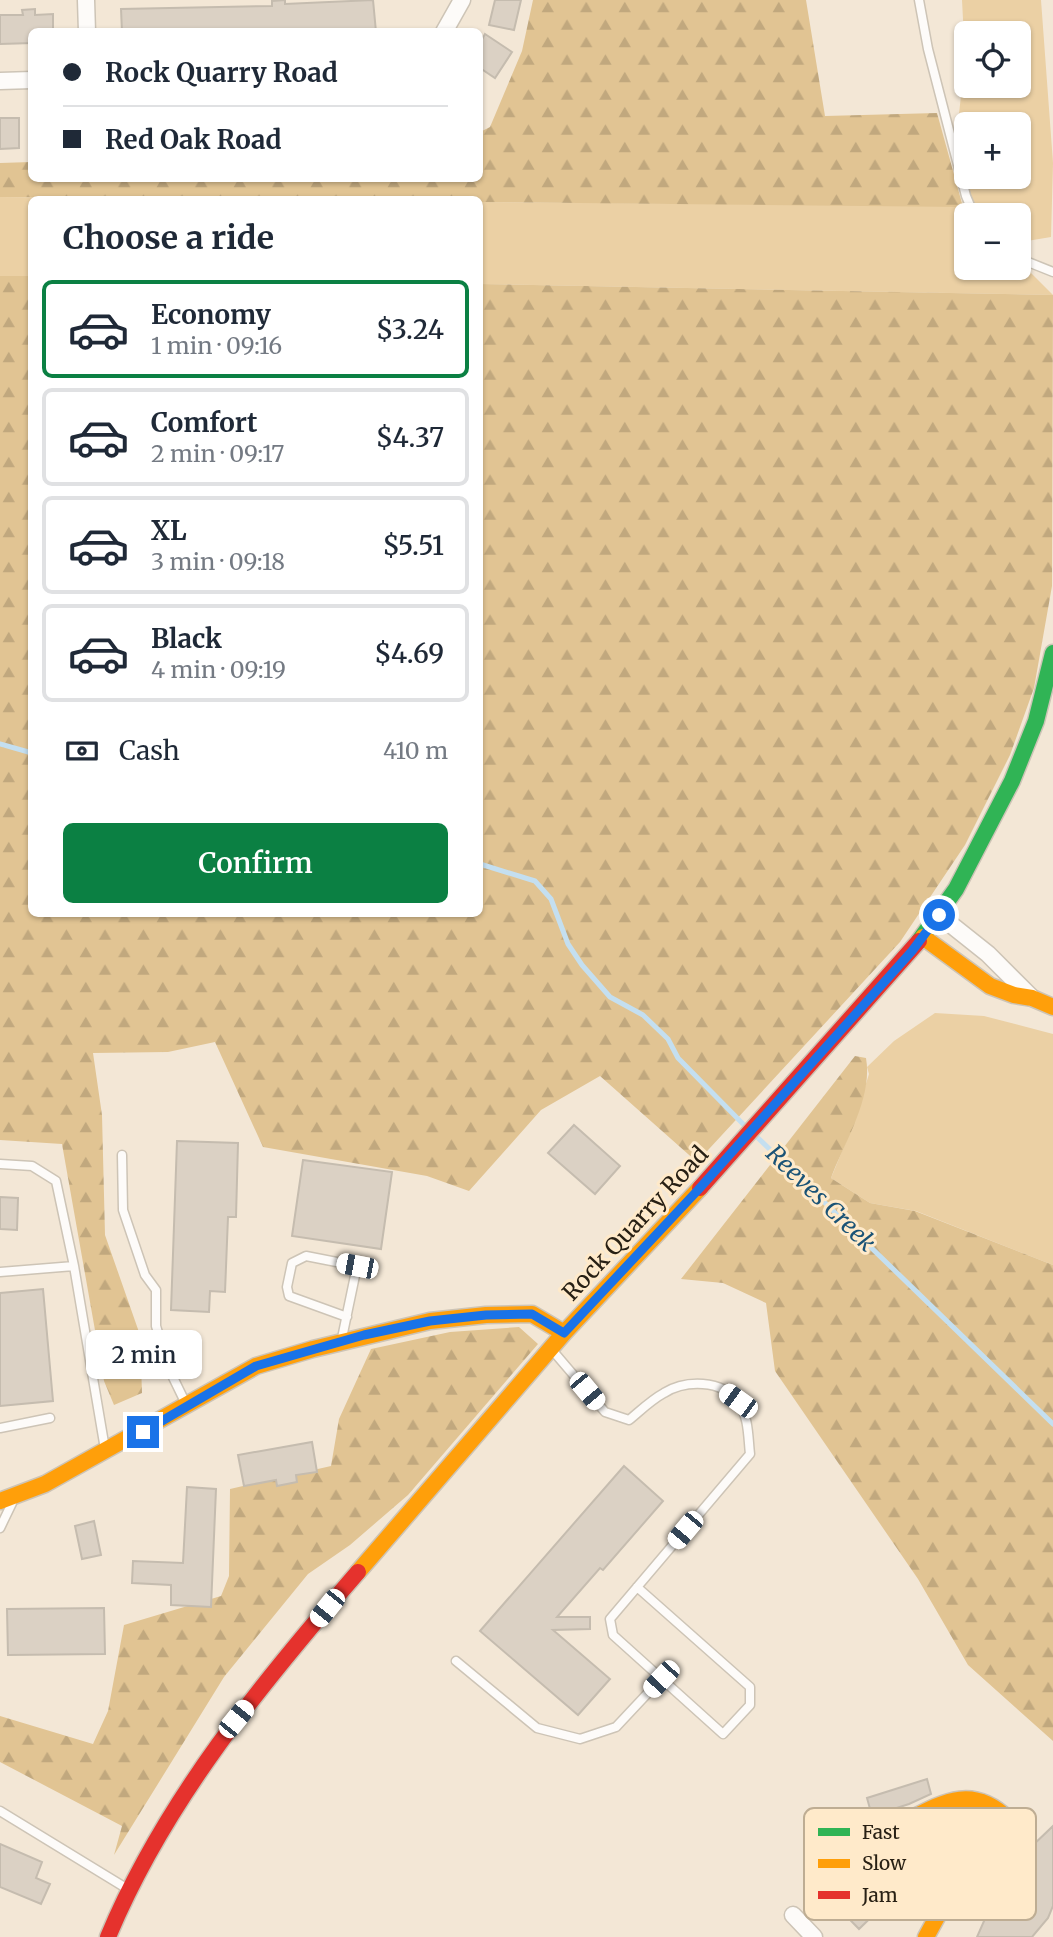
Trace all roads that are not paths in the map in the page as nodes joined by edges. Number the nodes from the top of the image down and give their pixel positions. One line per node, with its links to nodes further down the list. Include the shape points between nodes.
1 (86, 0): 4 (street)
2 (462, 0): 5 (street)
3 (919, 0): 8 (lane)
4 (87, 28)
5 (446, 28)
6 (28, 80): 7 (street)
7 (0, 81)
8 (969, 203)
9 (1031, 263): 10 (lane)
10 (1053, 272)
11 (1053, 653): 12 (street, Rock Quarry Road, via 1036,721 1012,782)
12 (939, 915): 13 (street, Rock Quarry Road); 14 (street)
13 (923, 937): 14 (street, via 990,986); 21 (street, Rock Quarry Road)
14 (1032, 998): 15 (street)
15 (1053, 1007)
16 (122, 1155): 24 (lane, via 123,1210 145,1275 156,1290 156,1326)
17 (0, 1164): 18 (lane, via 32,1166 56,1181)
18 (74, 1266): 19 (lane); 27 (lane)
19 (0, 1272)
20 (347, 1317): 20 (lane, via 357,1266 306,1256 292,1263 289,1296); 22 (lane)
21 (564, 1333): 22 (street, via 532,1314 486,1315 430,1321); 23 (street, Rock Quarry Road)
22 (342, 1341): 24 (street, via 256,1366)
23 (551, 1348): 30 (lane, via 605,1412 629,1420 664,1392 692,1382 719,1387 738,1401 747,1424 750,1454); 36 (street, Rock Quarry Road, via 236,1719 174,1811)
24 (186, 1405): 27 (street)
25 (50, 1418): 26 (lane)
26 (0, 1427)
27 (106, 1451): 28 (street, via 45,1485)
28 (8, 1499): 29 (lane)
29 (0, 1528)
30 (637, 1587): 32 (lane, via 610,1619 613,1636); 32 (lane, via 750,1687 750,1705 723,1734)
31 (456, 1661): 32 (lane, via 537,1728 580,1739 616,1727)
32 (661, 1679)
33 (936, 1808): 34 (street, via 965,1798 982,1799)
34 (997, 1808)
35 (0, 1811): 36 (lane)
36 (129, 1890): 39 (street, Rock Quarry Road)
37 (793, 1914): 40 (street)
38 (935, 1920): 41 (street)
39 (108, 1937)
40 (814, 1937)
41 (926, 1937)

